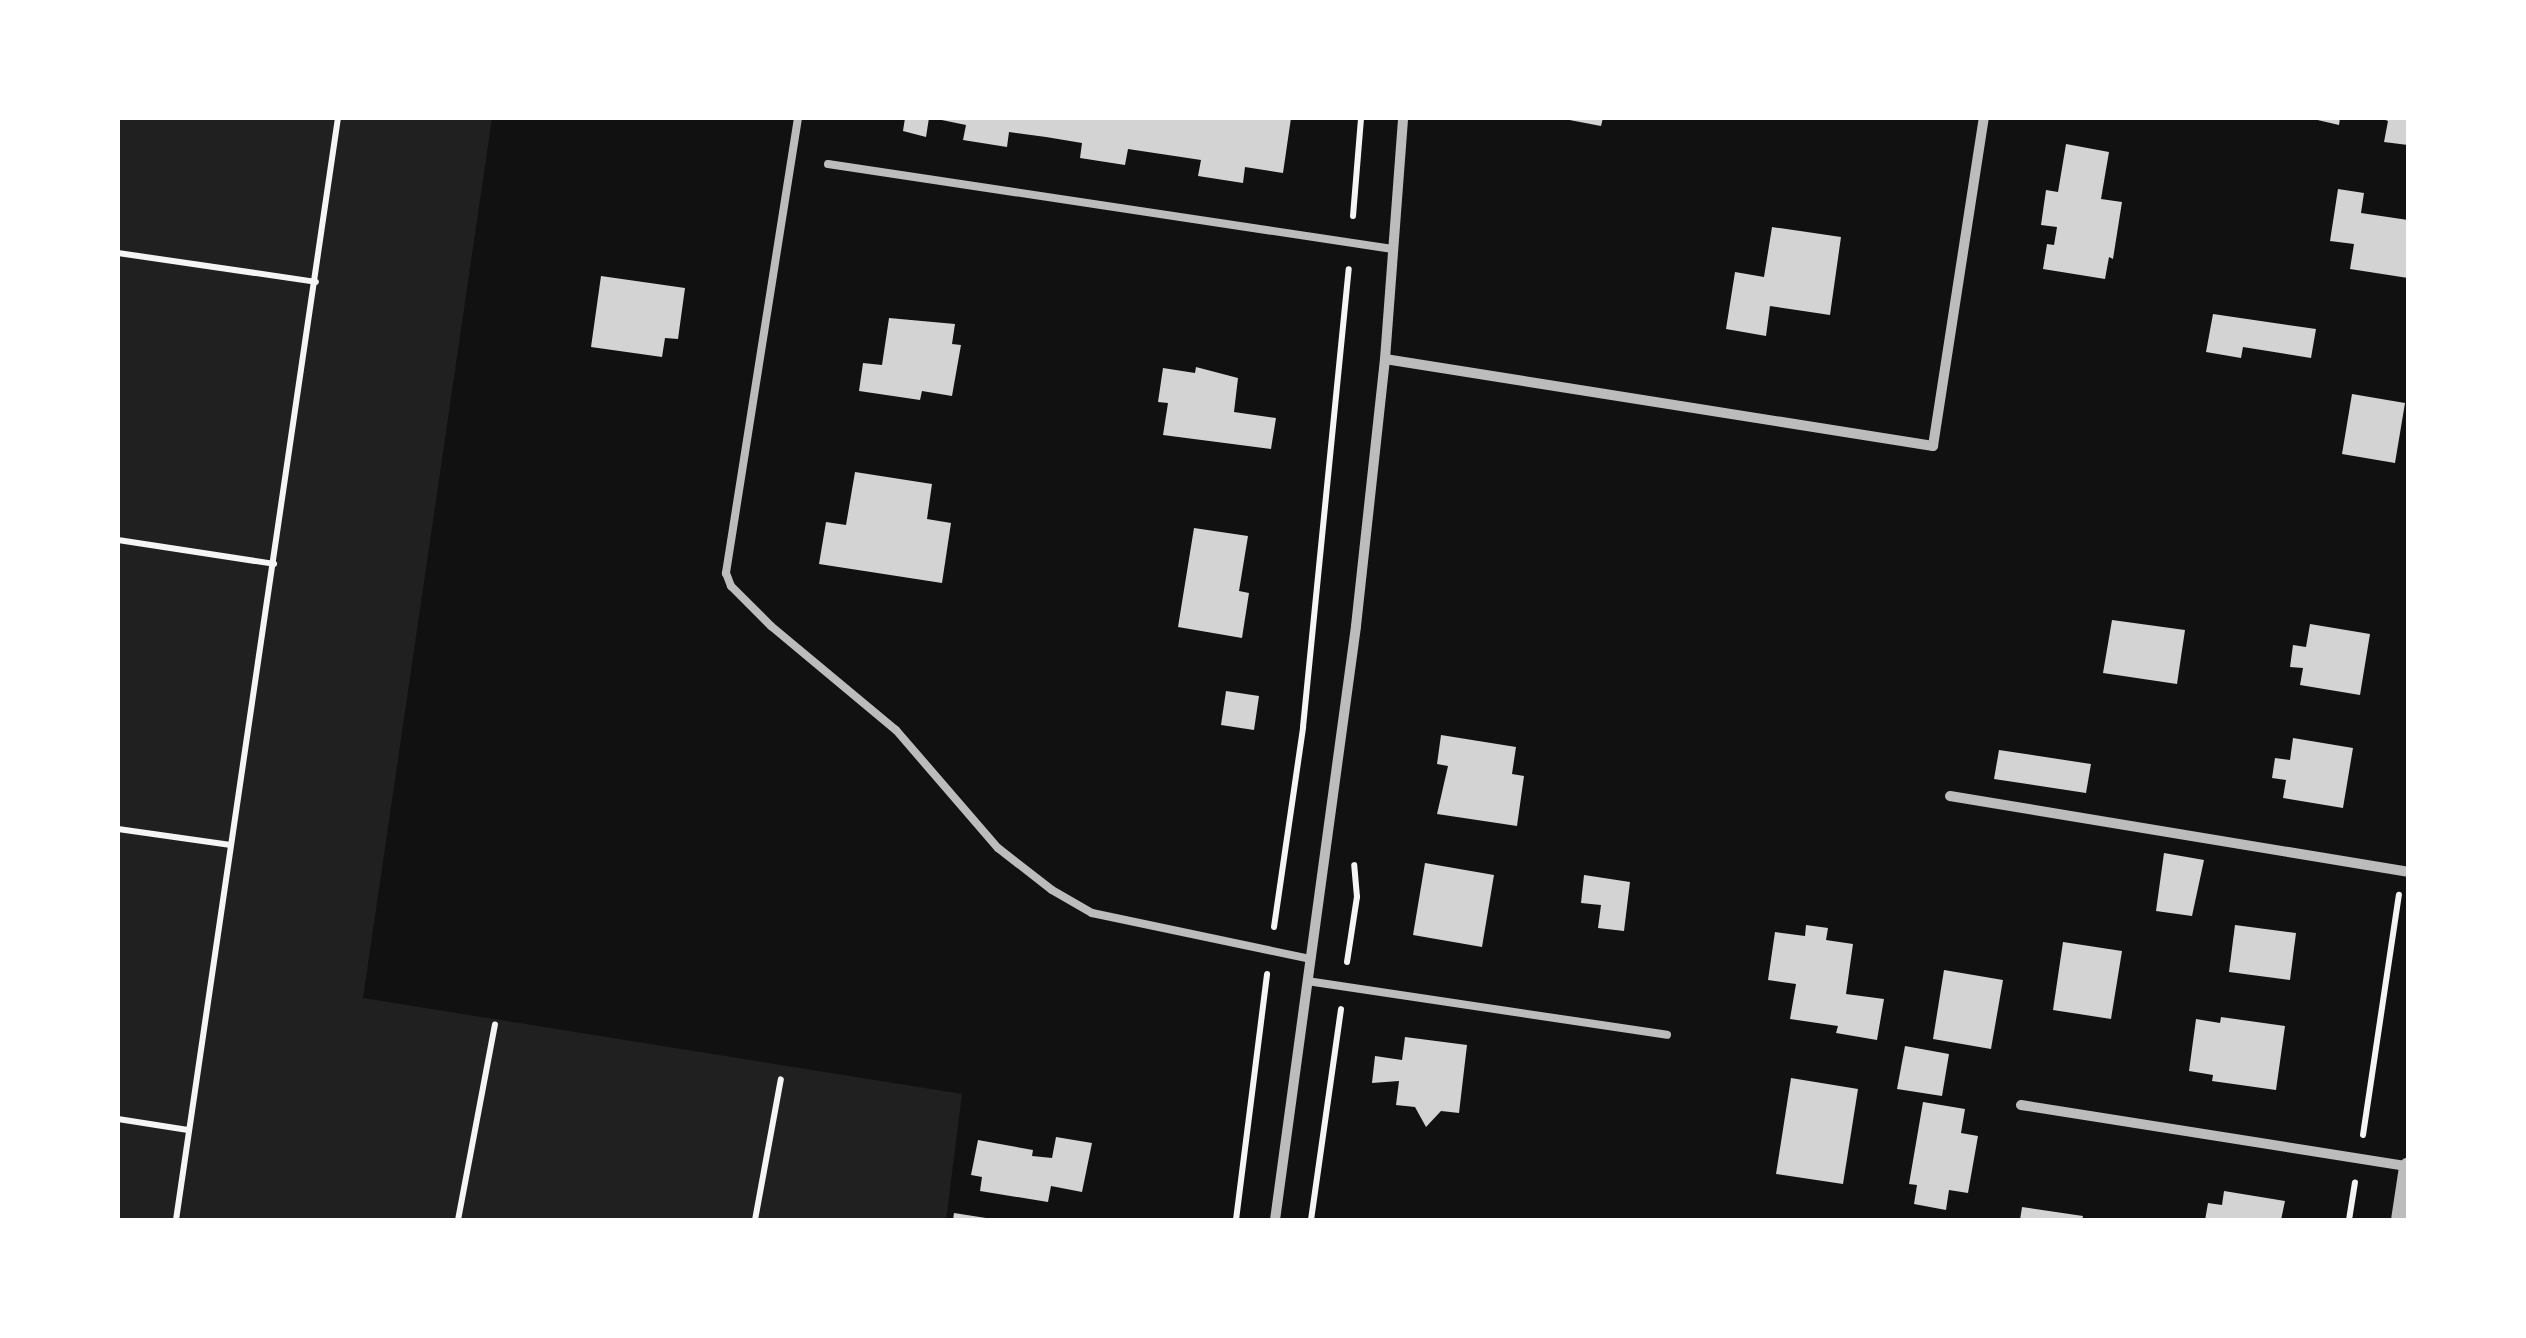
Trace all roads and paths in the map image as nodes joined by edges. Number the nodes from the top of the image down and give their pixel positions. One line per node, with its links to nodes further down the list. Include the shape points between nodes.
1 (338, 118): 10 (path)
2 (798, 118): 18 (lane, via 726,573 731,586 896,730 998,848 1052,890 1092,913)
3 (1361, 118): 7 (path)
4 (1403, 118): 8 (street)
5 (1984, 118): 11 (street, via 1933,446)
6 (828, 164): 7 (lane)
7 (1351, 245): 8 (lane); 18 (path, via 1303,728)
8 (1393, 249): 11 (street)
9 (118, 253): 10 (path)
10 (316, 282): 13 (path)
11 (1385, 358): 19 (street)
12 (118, 540): 13 (path)
13 (274, 564): 16 (path)
14 (1950, 796): 17 (street)
15 (118, 829): 16 (path)
16 (231, 845): 26 (path)
17 (2406, 872): 27 (path)
18 (1270, 952): 19 (lane); 32 (path)
19 (1311, 959): 20 (street)
20 (1308, 981): 22 (lane); 33 (street)
21 (495, 1024): 30 (path)
22 (1667, 1035)
23 (782, 1079): 31 (path)
24 (2021, 1105): 27 (street)
25 (118, 1119): 26 (path)
26 (188, 1130): 29 (path)
27 (2359, 1158): 28 (street); 34 (path)
28 (2408, 1166): 35 (street)
29 (176, 1220)
30 (458, 1220)
31 (755, 1220)
32 (1236, 1220)
33 (1275, 1220)
34 (2349, 1220)
35 (2400, 1220)

